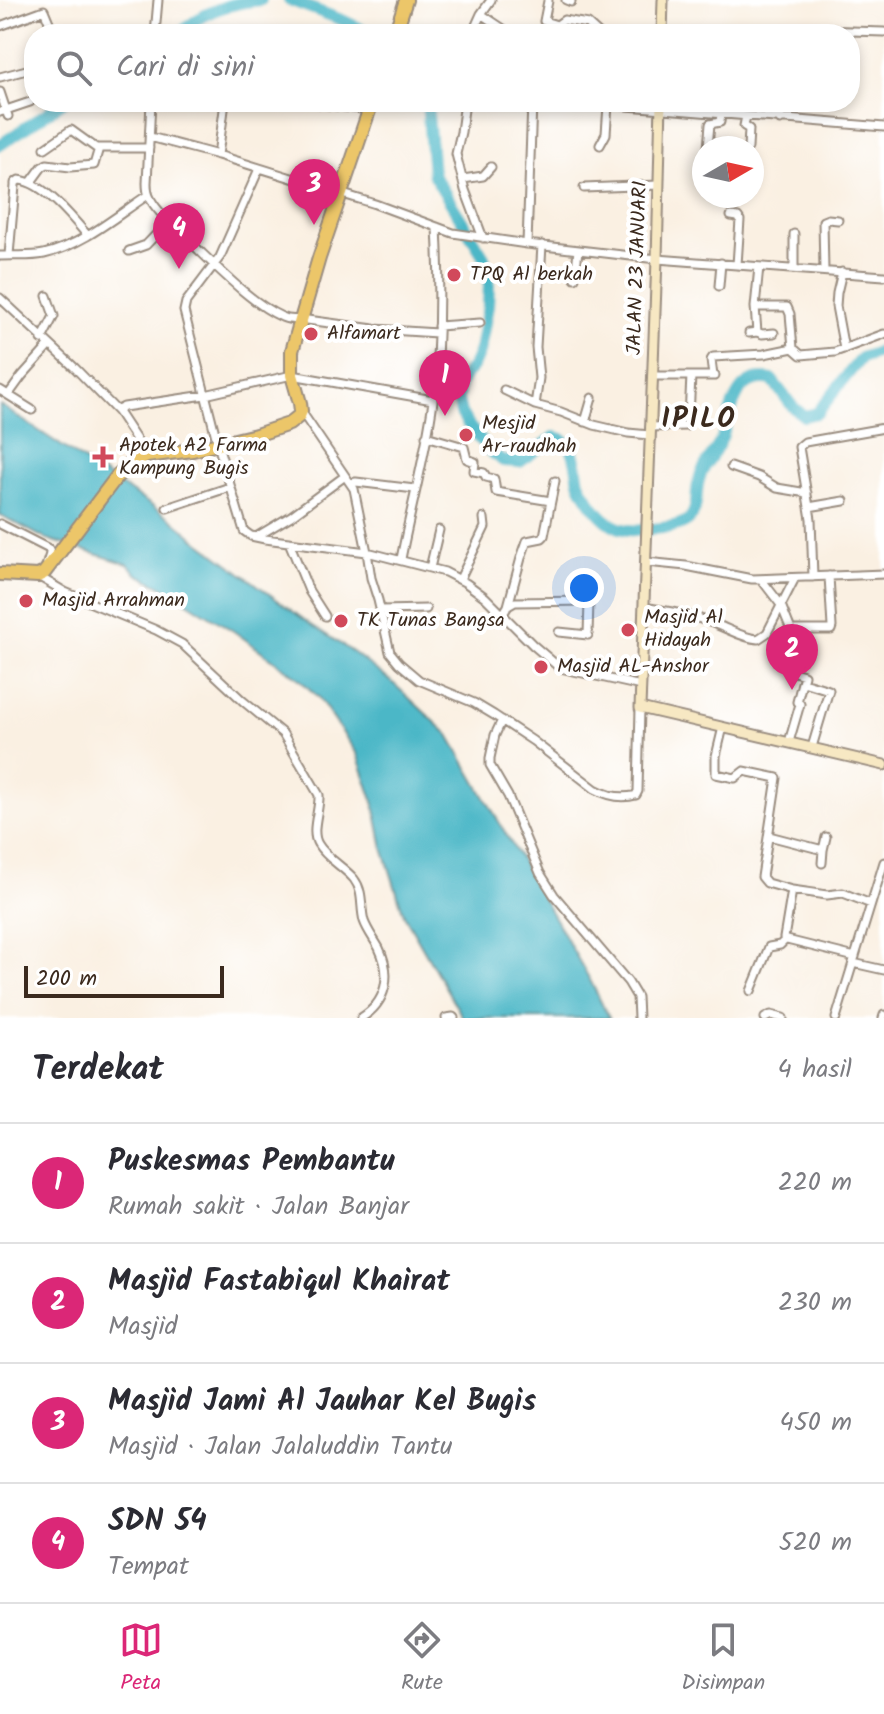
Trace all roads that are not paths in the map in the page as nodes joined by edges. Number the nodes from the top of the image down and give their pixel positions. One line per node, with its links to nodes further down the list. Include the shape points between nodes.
1 (158, 0): 7 (street)
2 (406, 0): 8 (highway)
3 (491, 0): 5 (street)
4 (546, 0): 11 (street, via 544,21)
5 (481, 14): 9 (street); 10 (street)
6 (50, 24): 14 (street, via 44,10)
7 (156, 24)
8 (398, 24)
9 (476, 24)
10 (496, 24)
11 (554, 24)
12 (558, 24): 13 (street)
13 (588, 24)
14 (0, 26)
15 (860, 31): 16 (street)
16 (884, 32)
17 (24, 71): 18 (street)
18 (0, 77)
19 (0, 92): 21 (street)
20 (24, 104): 21 (street)
21 (5, 112)
22 (151, 112): 38 (street)
23 (224, 112): 43 (street)
24 (369, 112): 50 (highway)
25 (464, 112): 46 (street, via 456,154)
26 (532, 112): 59 (street)
27 (608, 112): 39 (street)
28 (661, 112): 48 (street, JALAN 23 JANUARI)
29 (702, 112): 31 (street)
30 (781, 112): 34 (street)
31 (708, 113): 32 (street)
32 (721, 114): 33 (street); 36 (street, via 720,122 710,124)
33 (746, 116): 34 (street); 37 (street, via 739,125 749,128)
34 (780, 120): 35 (street)
35 (884, 127)
36 (709, 136)
37 (749, 136)
38 (150, 137): 42 (street); 43 (street)
39 (600, 145)
40 (45, 148): 41 (street, via 72,130)
41 (99, 148): 42 (street); 47 (street, via 95,165 47,164)
42 (149, 148): 51 (street)
43 (218, 155): 45 (street)
44 (491, 167): 46 (street, via 483,176)
45 (259, 169): 50 (street); 67 (street)
46 (463, 179): 58 (street)
47 (31, 182): 57 (street); 63 (street, via 15,183)
48 (659, 185): 49 (street); 65 (street, JALAN 23 JANUARI)
49 (584, 188)
50 (342, 194): 55 (street); 79 (highway)
51 (148, 195): 54 (street); 57 (street)
52 (731, 216): 68 (street, via 740,220)
53 (838, 220): 71 (street, via 823,221)
54 (169, 221): 62 (street, via 146,245); 67 (street)
55 (437, 227): 58 (street); 81 (street)
56 (794, 234): 70 (street)
57 (87, 235): 63 (street, via 43,254)
58 (482, 238): 59 (street)
59 (527, 244): 60 (street)
60 (542, 245): 61 (street); 97 (street)
61 (578, 250): 65 (street); 74 (street)
62 (129, 251)
63 (9, 255): 64 (street)
64 (0, 256)
65 (657, 259): 66 (street); 89 (street, JALAN 23 JANUARI)
66 (721, 263): 68 (street); 75 (street)
67 (214, 265): 79 (street, via 283,318); 94 (street, via 184,311)
68 (737, 265): 69 (street)
69 (759, 267): 70 (street); 78 (street)
70 (794, 269): 71 (street)
71 (824, 271): 72 (street)
72 (842, 272): 73 (street); 87 (street, via 836,306)
73 (884, 276)
74 (575, 278)
75 (719, 286)
76 (47, 296): 84 (street, via 54,316)
77 (0, 298): 84 (street)
78 (755, 307): 82 (street, via 753,332); 86 (street, via 789,308)
79 (300, 319): 81 (street, via 374,329); 88 (highway)
80 (480, 323): 81 (street)
81 (438, 330): 96 (street)
82 (774, 333)
83 (884, 334): 87 (street)
84 (42, 339): 85 (street)
85 (49, 346): 93 (street); 100 (street)
86 (793, 348): 87 (street, via 801,355); 90 (street, via 713,357 714,376)
87 (844, 349)
88 (292, 375): 94 (street); 96 (street); 99 (highway)
89 (652, 376): 90 (street); 103 (street, JALAN 23 JANUARI)
90 (691, 376): 103 (street, via 686,426)
91 (0, 390): 93 (street)
92 (504, 390): 97 (street)
93 (9, 394): 98 (street)
94 (205, 395): 100 (street); 105 (street)
95 (592, 398): 101 (street)
96 (433, 400): 104 (street)
97 (535, 405): 101 (street)
98 (32, 410)
99 (301, 411): 105 (highway, via 289,424); 108 (street)
100 (118, 412): 106 (street)
101 (585, 422): 103 (street, via 628,433)
102 (884, 428): 113 (street, via 801,443)
103 (650, 431): 125 (street, JALAN 23 JANUARI)
104 (426, 436): 112 (street); 114 (street, via 464,447 467,459 475,462 474,471 494,479 496,492)
105 (218, 445): 106 (highway); 111 (street)
106 (147, 456): 127 (highway, via 118,475)
107 (731, 467): 113 (street, via 777,488)
108 (345, 476): 110 (street); 121 (street)
109 (555, 481): 114 (street)
110 (351, 483): 112 (street); 123 (street)
111 (230, 487): 117 (street); 121 (street, via 242,526)
112 (415, 489): 124 (street)
113 (807, 493): 116 (street)
114 (551, 501): 136 (street, via 544,536 527,541)
115 (844, 501): 116 (street)
116 (809, 507): 131 (street)
117 (167, 508)
118 (484, 518): 133 (street, via 485,527)
119 (0, 524): 127 (street, via 49,549)
120 (439, 530): 126 (street)
121 (256, 537): 122 (street)
122 (289, 542): 123 (street); 141 (street)
123 (367, 552): 124 (street); 139 (street)
124 (401, 559): 126 (street)
125 (646, 562): 134 (street); 137 (street, JALAN 23 JANUARI)
126 (430, 568): 133 (street)
127 (45, 570): 128 (highway); 163 (street, via 65,592 178,641 283,734 319,795 318,845 357,884 366,924 383,958 383,994)
128 (0, 574)
129 (884, 574): 130 (street)
130 (829, 576): 131 (street); 142 (street, via 831,630)
131 (813, 577): 132 (street)
132 (795, 578): 134 (street); 135 (street)
133 (460, 579): 140 (street)
134 (761, 579): 135 (street)
135 (781, 605): 137 (street, via 767,633 758,639); 142 (street)
136 (508, 606): 140 (street); 143 (street, via 517,601 589,601 588,635)
137 (644, 607): 145 (street, JALAN 23 JANUARI)
138 (426, 609): 139 (street)
139 (381, 610): 147 (street, via 390,652 408,672)
140 (503, 614): 145 (street, via 560,668)
141 (325, 616)
142 (791, 630): 144 (street, via 785,660 791,671 804,675)
143 (559, 632)
144 (803, 682): 149 (street); 150 (street, via 829,690)
145 (641, 686): 146 (street, JALAN 23 JANUARI)
146 (640, 708): 147 (street, via 639,789 628,797 595,789); 148 (street)
147 (502, 720): 166 (street, via 490,758 492,769 544,881 628,982 637,997)
148 (723, 727): 149 (street); 152 (street, via 716,774 735,778 744,771 777,778)
149 (789, 742): 150 (street)
150 (812, 747): 151 (street)
151 (884, 765)
152 (769, 836): 154 (street); 157 (street, via 763,880)
153 (826, 837): 154 (street)
154 (823, 850): 156 (street)
155 (884, 862): 158 (street)
156 (822, 863)
157 (792, 890): 158 (street, via 843,893); 159 (street)
158 (871, 904): 160 (street)
159 (786, 939): 160 (street); 162 (street, via 769,947)
160 (854, 960): 161 (street); 169 (street)
161 (884, 970)
162 (751, 991)
163 (361, 1018)
164 (446, 1018): 165 (street)
165 (454, 1018)
166 (638, 1018)
167 (765, 1018): 168 (street)
168 (783, 1018)
169 (836, 1018)

